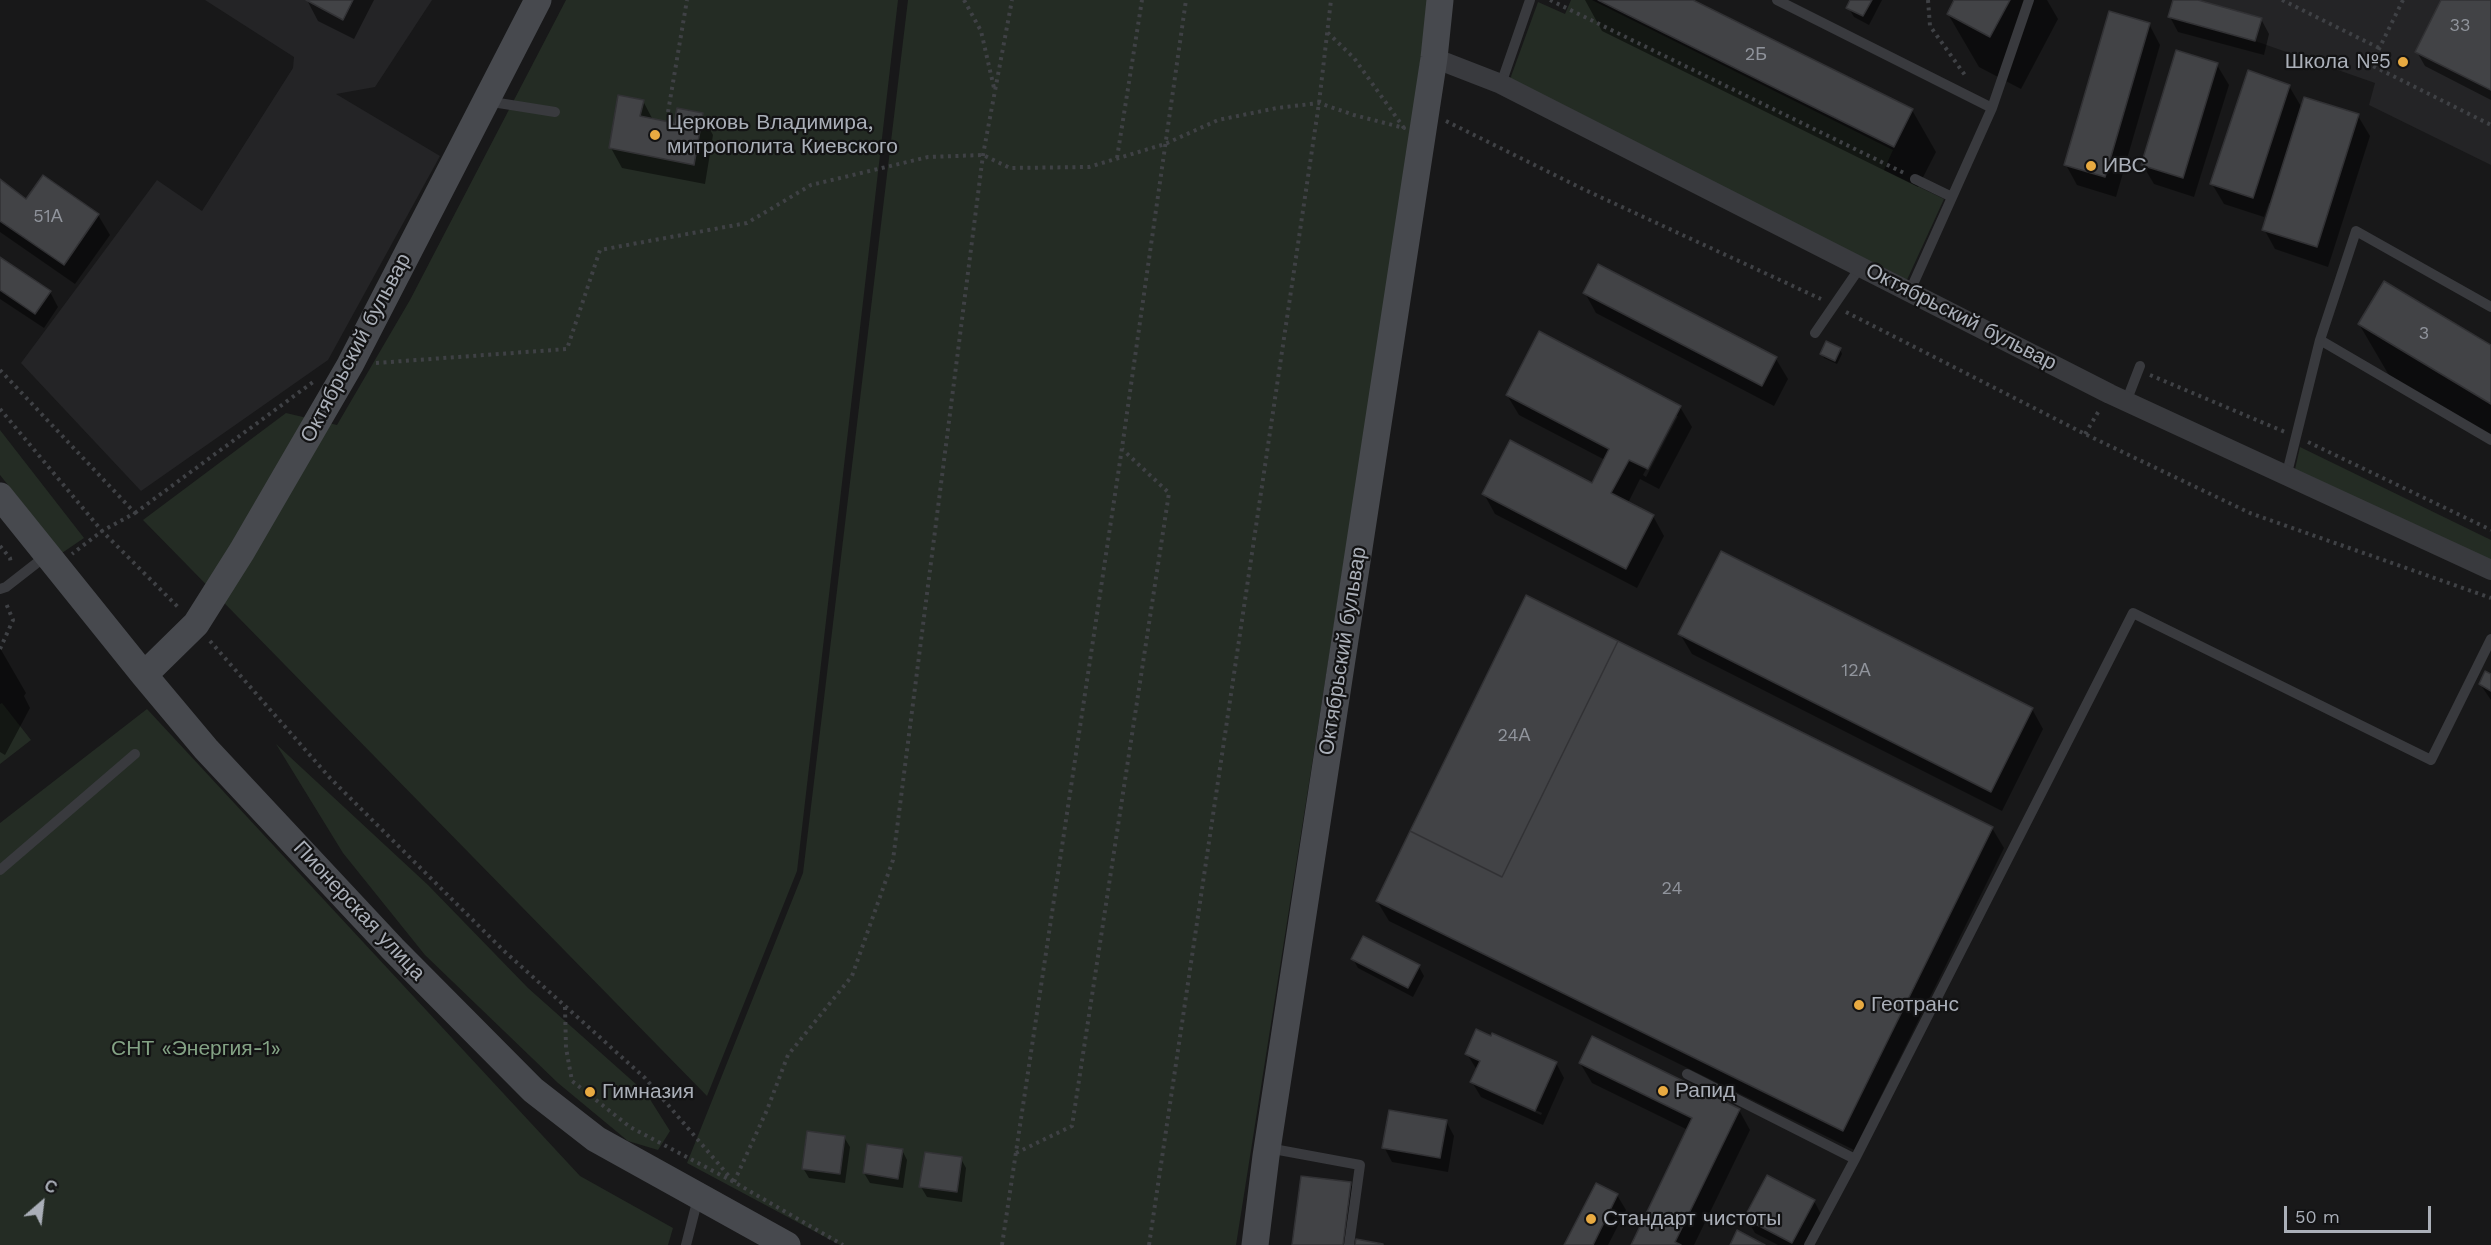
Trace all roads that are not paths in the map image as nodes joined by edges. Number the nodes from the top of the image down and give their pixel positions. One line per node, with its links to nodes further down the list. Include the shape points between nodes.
1 (537, 0): 8 (street, Октябрьский бульвар)
2 (1440, 0): 6 (street, Октябрьский бульвар)
3 (1530, 0): 7 (lane)
4 (1777, 0): 9 (lane)
5 (2029, 0): 9 (lane)
6 (1434, 58): 7 (street, Октябрьский бульвар); 31 (street, Октябрьский бульвар)
7 (1501, 84): 13 (street, Октябрьский бульвар)
8 (486, 101): 10 (lane); 27 (street, Октябрьский бульвар, via 350,365 242,551 196,624)
9 (1992, 108): 12 (lane)
10 (555, 112)
11 (1916, 179): 12 (lane)
12 (1952, 197): 14 (lane)
13 (1861, 266): 14 (street, Октябрьский бульвар); 16 (lane)
14 (1910, 291): 19 (street, Октябрьский бульвар)
15 (2491, 307): 17 (lane, via 2356,231)
16 (1815, 333)
17 (2320, 340): 20 (lane); 21 (lane)
18 (2140, 368): 19 (lane)
19 (2126, 402): 21 (street, Октябрьский бульвар)
20 (2491, 440)
21 (2286, 477): 24 (street, Октябрьский бульвар)
22 (0, 496): 23 (street, Пионерская улица)
23 (57, 556): 25 (lane); 27 (street, Пионерская улица)
24 (2491, 570)
25 (0, 590)
26 (2491, 639): 32 (lane, via 2431,760 2133,613)
27 (144, 675): 33 (street, Пионерская улица, via 206,748 377,931 533,1090 596,1139)
28 (135, 754): 29 (lane)
29 (0, 870)
30 (1687, 1074): 32 (lane)
31 (1267, 1148): 36 (street, Октябрьский бульвар); 37 (lane, via 1360,1165)
32 (1855, 1159): 38 (lane)
33 (698, 1198): 34 (lane); 35 (street, Пионерская улица)
34 (686, 1245)
35 (787, 1245)
36 (1255, 1245)
37 (1349, 1245)
38 (1809, 1245)

